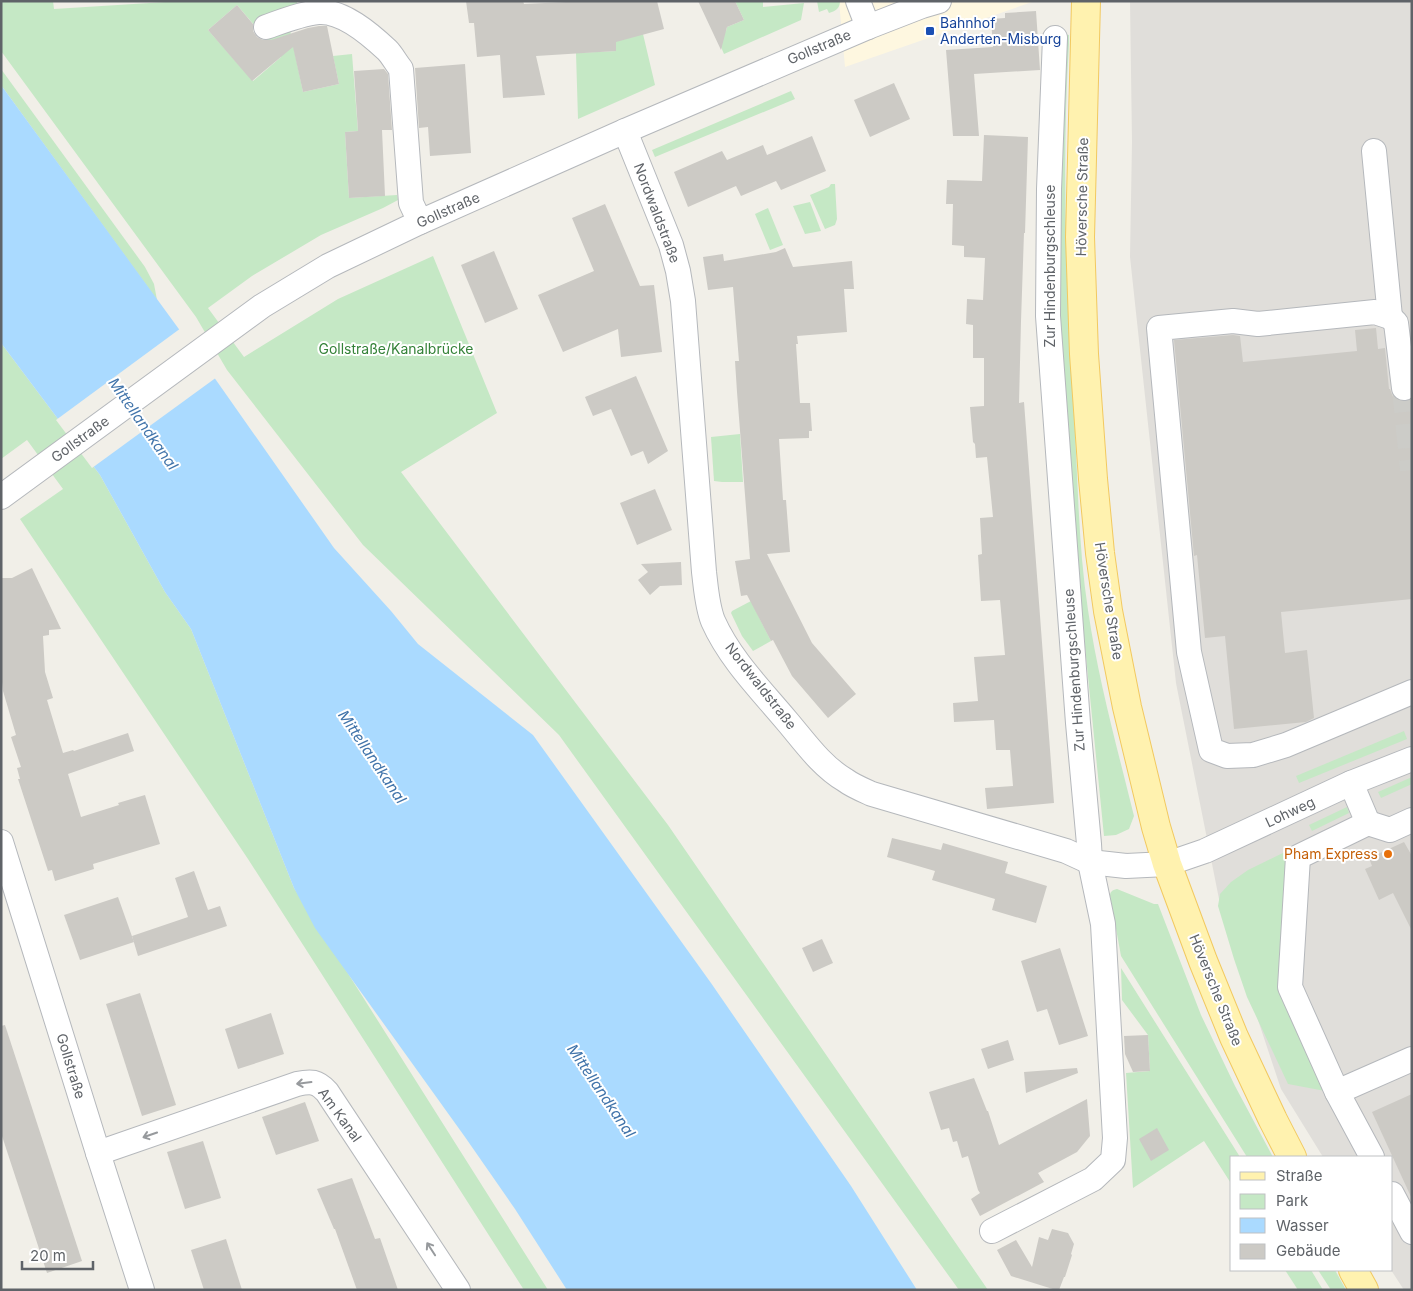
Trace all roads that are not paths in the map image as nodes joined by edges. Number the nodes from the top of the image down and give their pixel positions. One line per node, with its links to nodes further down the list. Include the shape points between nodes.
1 (858, 1): 4 (street)
2 (939, 1): 4 (street, Gollstraße)
3 (1086, 7): 20 (main road, Höversche Straße, via 1080,237 1084,354 1095,497 1108,611 1127,707)
4 (868, 27): 7 (street, Gollstraße)
5 (266, 28): 9 (street, via 296,16 320,12 338,15 365,31 388,51 400,69 411,203)
6 (1055, 38): 19 (street, Zur Hindenburgschleuse, via 1048,316)
7 (625, 131): 9 (street, Gollstraße); 19 (street, Nordwaldstraße, via 678,270 683,301 682,371 687,436 707,600 713,621 729,649 812,750 844,780 872,794 1066,851)
8 (1374, 151): 10 (street)
9 (420, 222): 12 (street, Gollstraße, via 328,266 262,306)
10 (1390, 317): 11 (street, via 1396,323); 13 (street, via 1375,312 1258,324 1234,321 1159,328 1189,652 1211,750 1227,756 1252,755 1286,745)
11 (1404, 388)
12 (1, 497)
13 (1412, 692)
14 (1412, 759): 15 (street, Lohweg)
15 (1351, 783): 17 (street); 20 (street, Lohweg, via 1206,851)
16 (1412, 820): 17 (street, via 1390,830)
17 (1368, 823): 22 (street, via 1298,858 1290,987)
18 (1, 842): 23 (street, Gollstraße)
19 (1090, 862): 20 (street, Nordwaldstraße, via 1126,866); 27 (street, Zur Hindenburgschleuse, via 1103,924 1115,1138 1113,1160 1093,1178)
20 (1167, 864): 24 (main road, Höversche Straße, via 1234,1037)
21 (1412, 1058): 22 (street)
22 (1337, 1092): 25 (street)
23 (98, 1153): 30 (street, Gollstraße); 31 (street, Am Kanal, one-way to 23, via 328,1092 315,1082 297,1084)
24 (1291, 1156)
25 (1371, 1156)
26 (1393, 1196): 28 (street)
27 (992, 1231)
28 (1412, 1232)
29 (1354, 1271): 32 (main road)
30 (142, 1290)
31 (458, 1290)
32 (1364, 1290)

